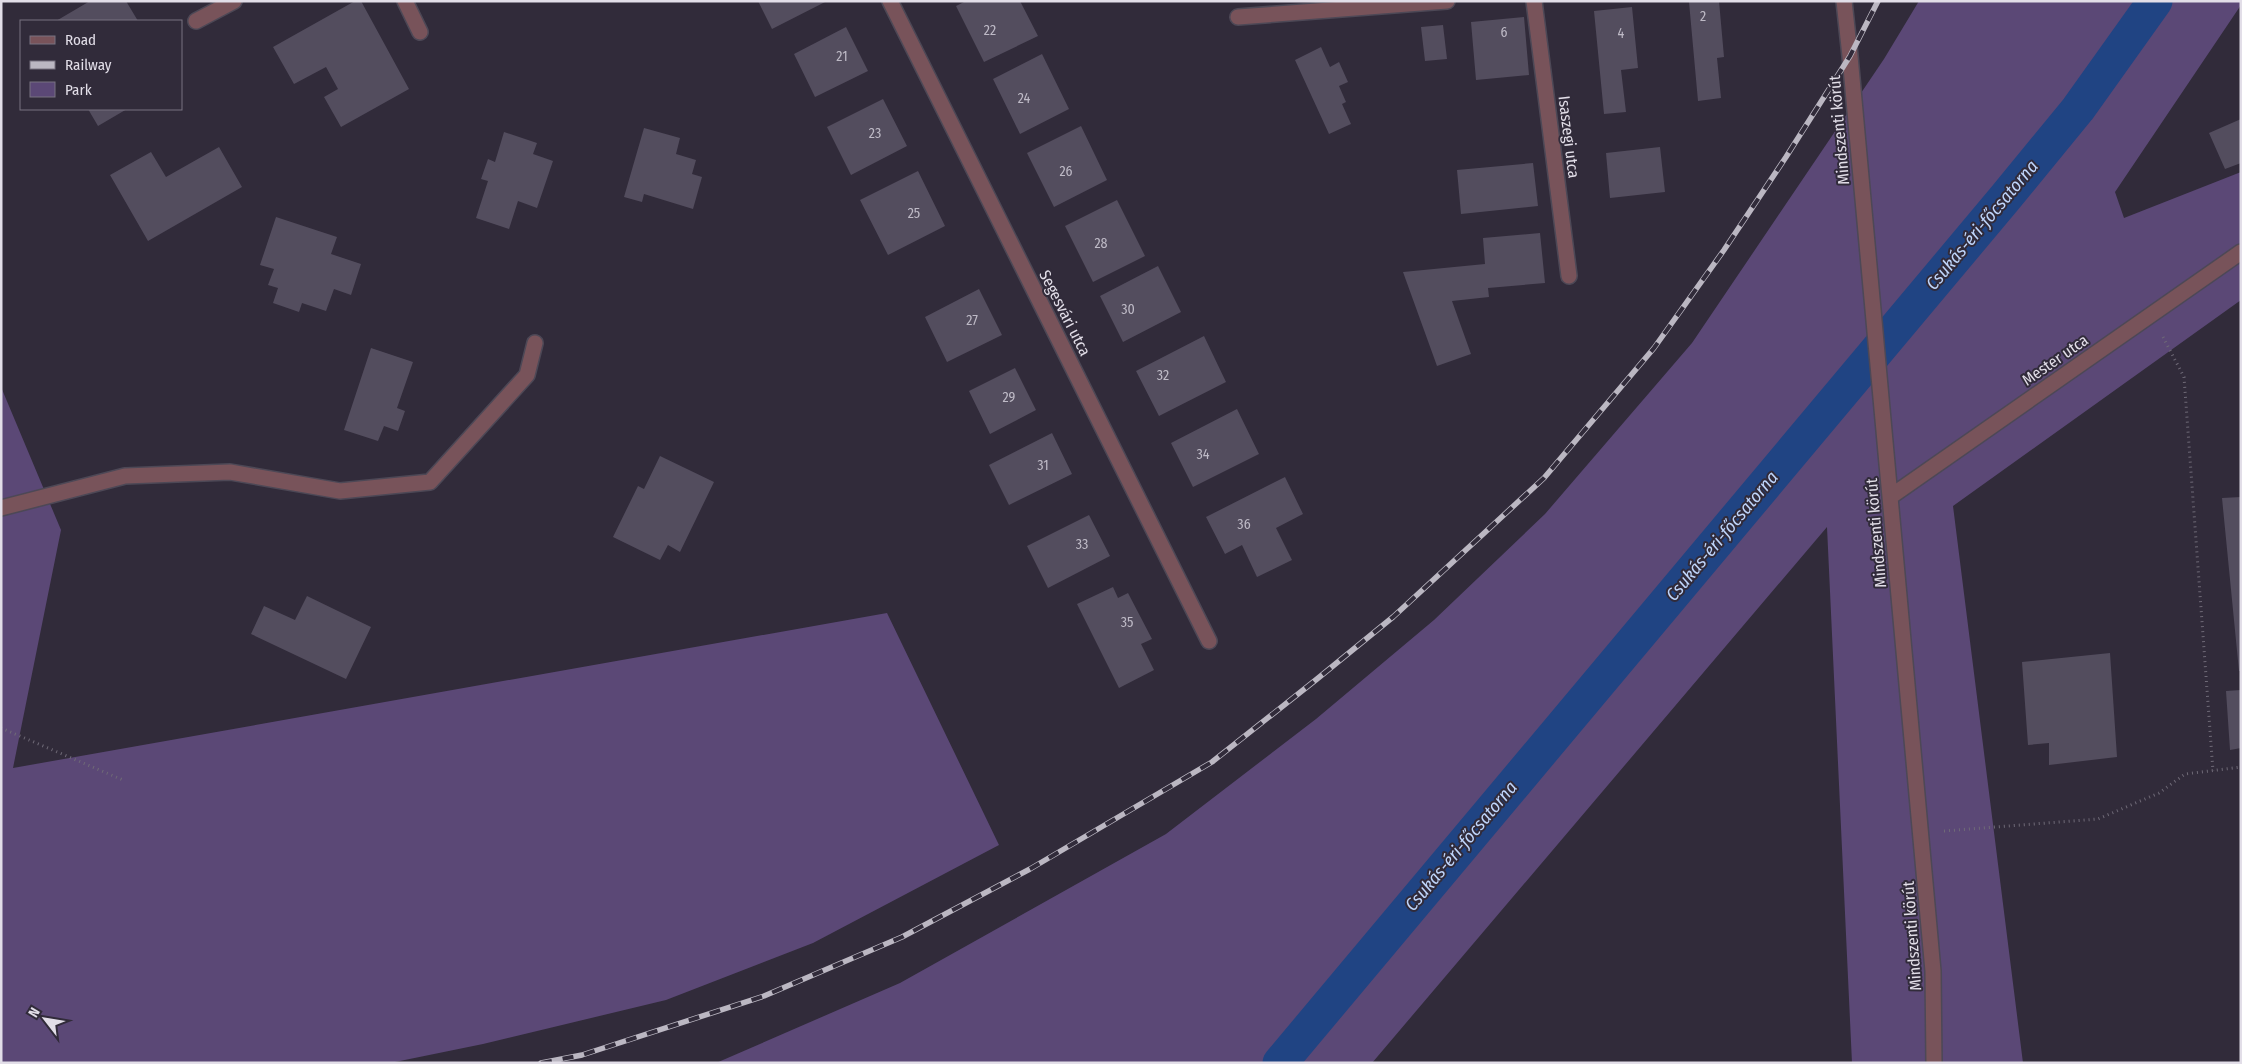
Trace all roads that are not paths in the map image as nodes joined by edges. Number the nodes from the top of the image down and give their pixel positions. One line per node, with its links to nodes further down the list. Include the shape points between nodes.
1 (234, 1): 8 (street)
2 (405, 1): 9 (street)
3 (890, 1): 15 (street, Segesvári utca)
4 (1447, 1): 7 (street)
5 (1534, 1): 11 (street, Isaszegi utca)
6 (1844, 1): 13 (street, Mindszenti körút)
7 (1238, 16)
8 (196, 21)
9 (420, 32)
10 (2241, 252): 13 (street, Mester utca)
11 (1569, 276)
12 (535, 342): 14 (street, via 527,375 430,482 340,491 230,472 125,476)
13 (1890, 497): 16 (street, Mindszenti körút, via 1933,971)
14 (1, 508)
15 (1209, 641)
16 (1934, 1063)

